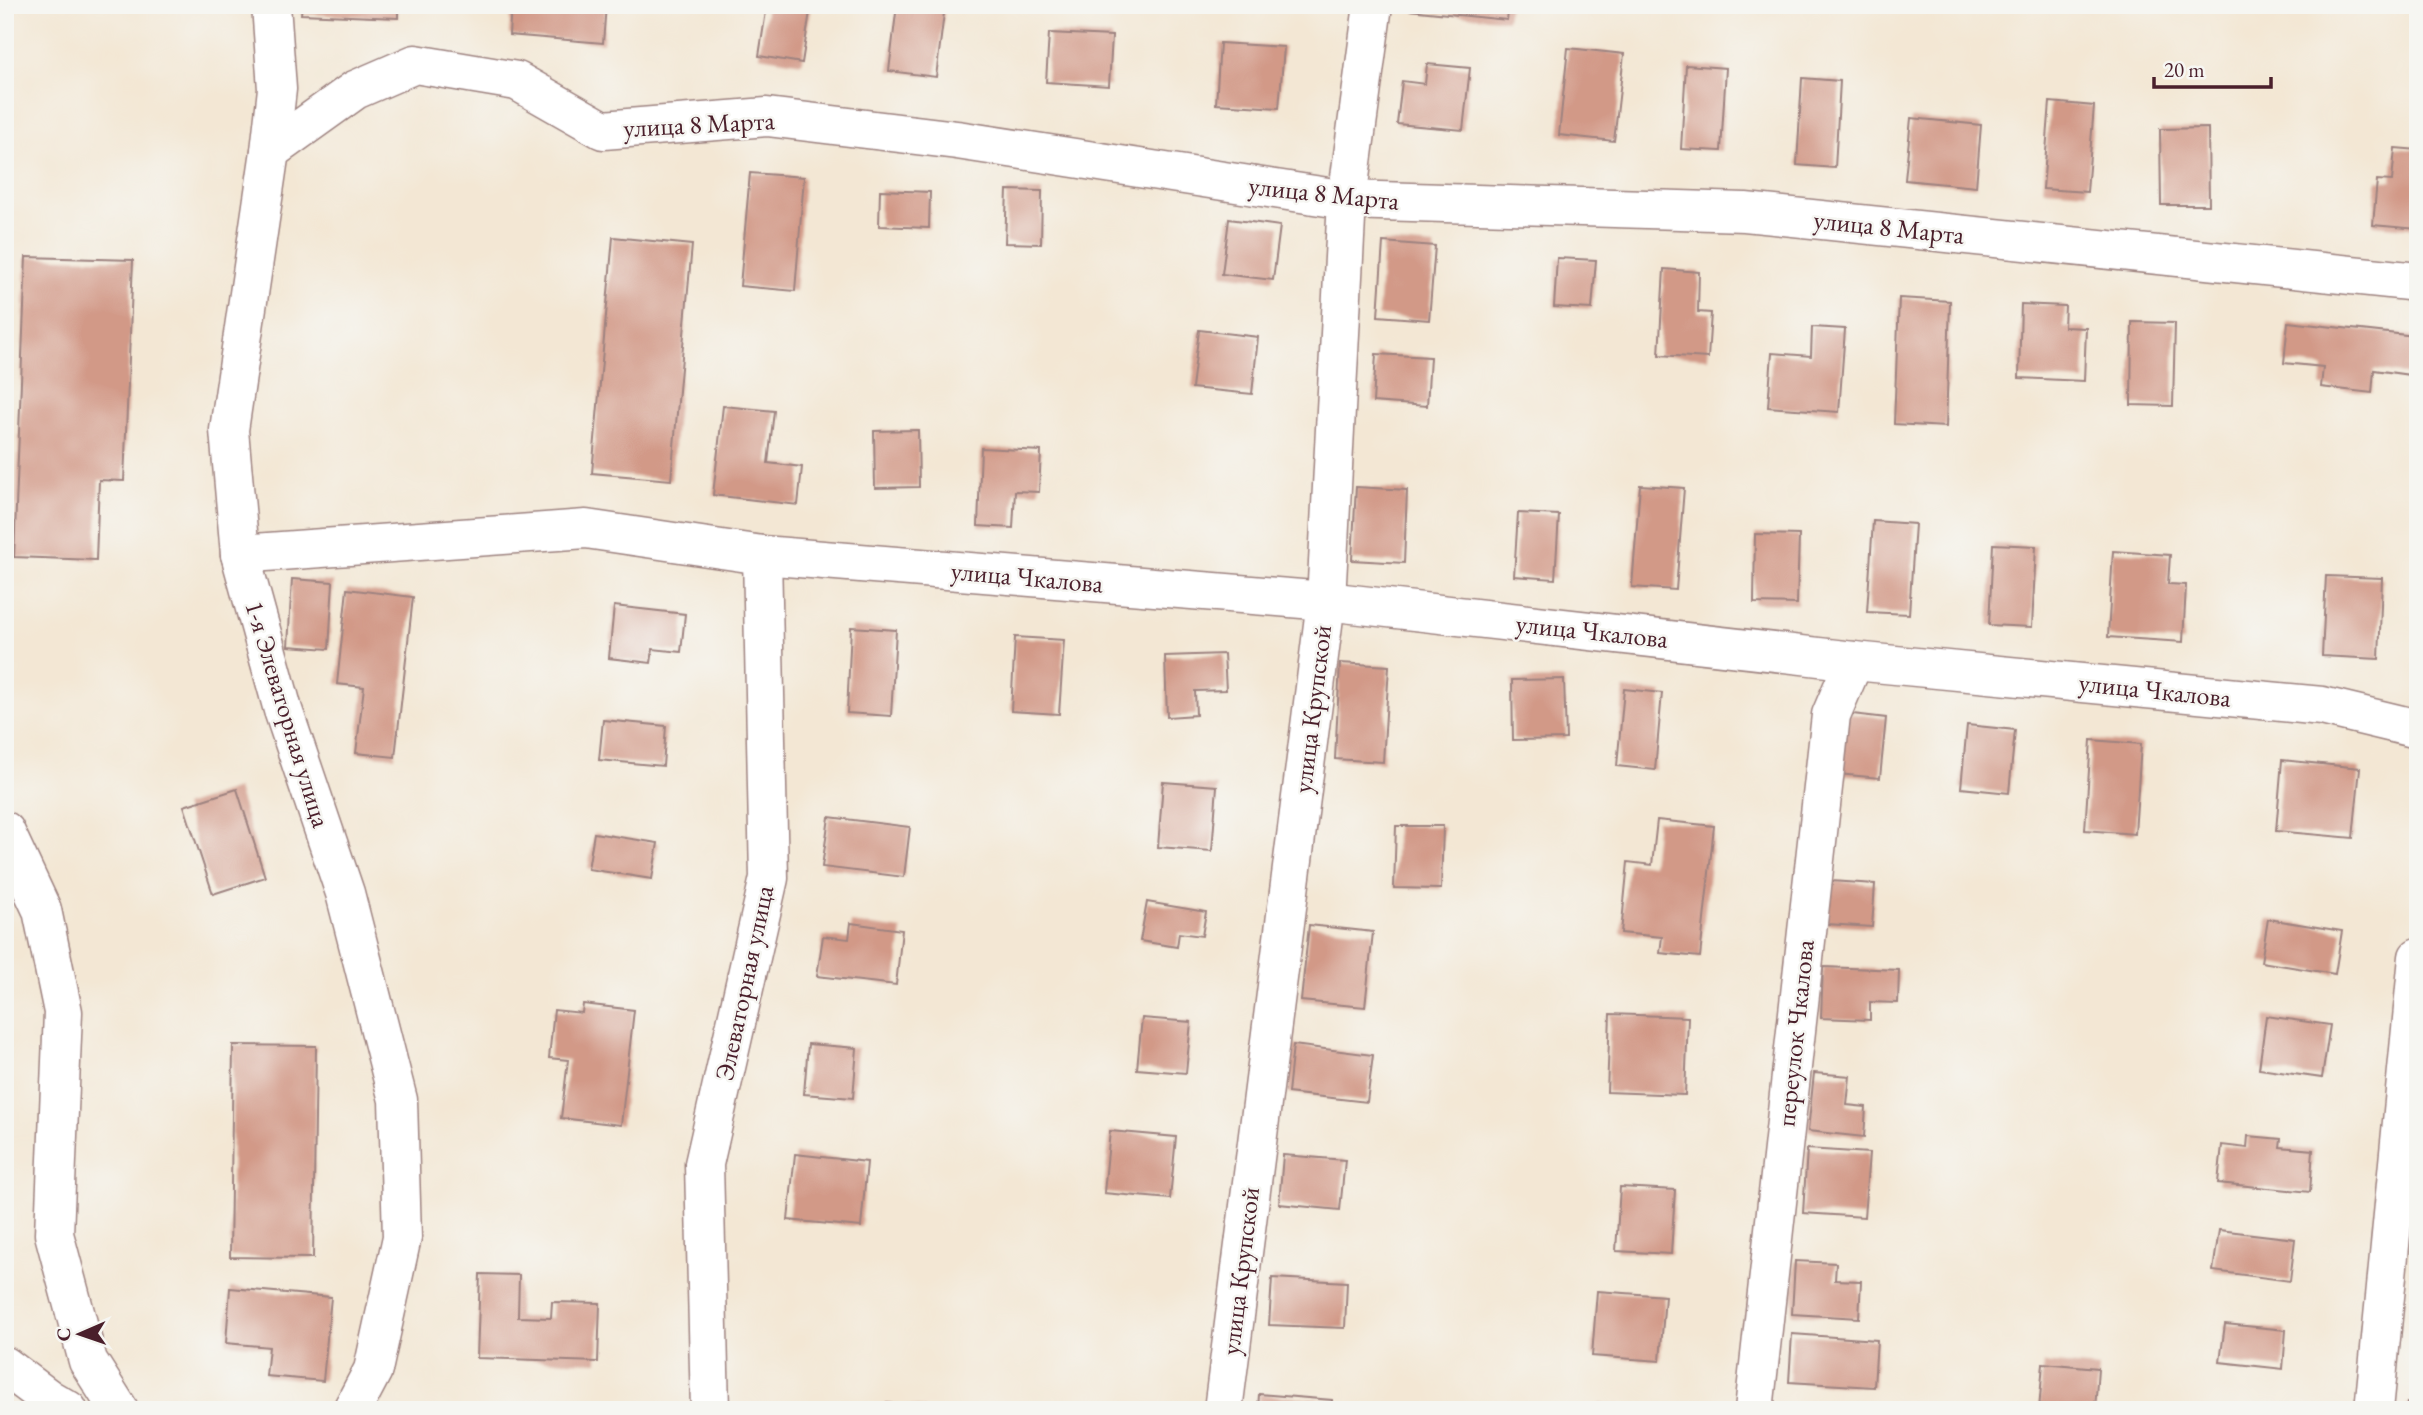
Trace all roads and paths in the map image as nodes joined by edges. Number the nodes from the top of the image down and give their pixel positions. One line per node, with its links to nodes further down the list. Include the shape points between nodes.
1 (271, 5): 3 (street, 1-я Элеваторная улица, via 277,89)
2 (1373, 5): 4 (street, улица Крупской)
3 (270, 150): 4 (street, улица 8 Марта, via 355,90 415,64 517,81 603,130 767,117 957,140); 6 (street, 1-я Элеваторная улица, via 229,430)
4 (1347, 200): 5 (street, улица 8 Марта, via 1745,212); 8 (street, улица Крупской)
5 (2418, 282)
6 (240, 554): 7 (street, улица Чкалова, via 586,529); 18 (street, 1-я Элеваторная улица, via 283,710 345,893 398,1100 402,1237 373,1370)
7 (762, 555): 8 (street, улица Чкалова); 19 (street, Элеваторная улица, via 769,878 704,1164)
8 (1326, 601): 9 (street, улица Чкалова); 20 (street, улица Крупской)
9 (1854, 661): 10 (street, улица Чкалова, via 2322,706); 21 (street, переулок Чкалова, via 1830,715)
10 (2418, 729)
11 (5, 831): 17 (street, via 42,910 63,1012 54,1234 88,1361)
12 (2418, 957): 13 (street)
13 (2415, 1005): 14 (street)
14 (2404, 1248): 22 (street)
15 (5, 1366): 16 (street)
16 (68, 1410)
17 (119, 1410)
18 (352, 1410)
19 (710, 1410)
20 (1223, 1410)
21 (1754, 1410)
22 (2374, 1410)

